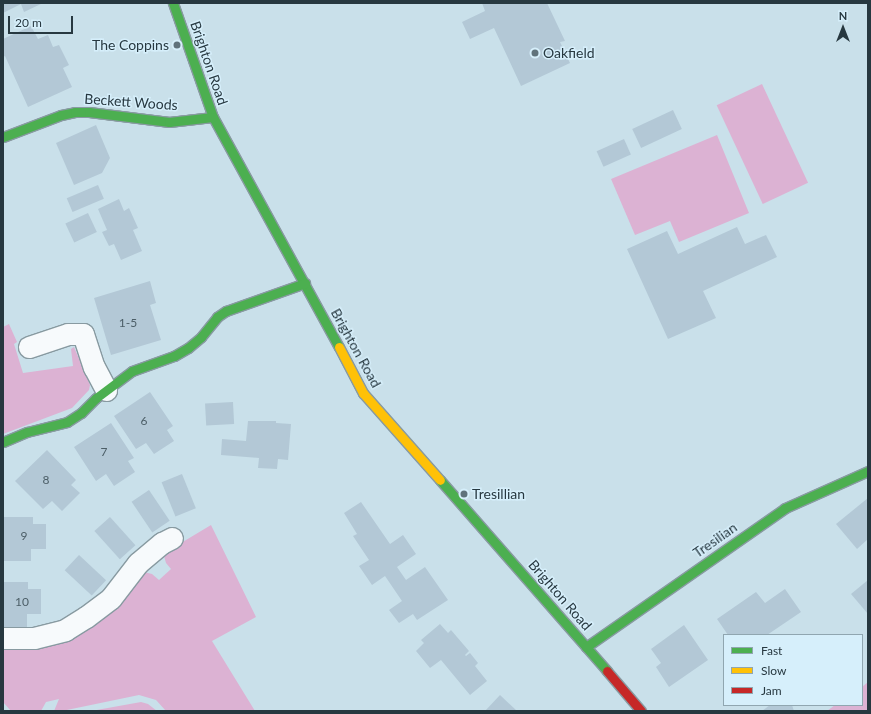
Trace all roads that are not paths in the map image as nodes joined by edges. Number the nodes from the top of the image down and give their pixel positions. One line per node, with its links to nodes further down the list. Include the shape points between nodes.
1 (173, 3): 2 (street, Brighton Road)
2 (214, 117): 3 (street, Beckett Woods, via 169,122 75,112); 4 (street, Brighton Road)
3 (3, 137)
4 (305, 283): 6 (street, via 226,311 188,348 174,356 132,371); 11 (street, Brighton Road, via 363,393)
5 (29, 347): 6 (street, via 68,334 83,334 94,367)
6 (106, 390): 7 (street, via 67,422 27,432)
7 (3, 442)
8 (868, 472): 11 (street, Tresilian, via 785,508)
9 (172, 538): 10 (street, via 138,563 111,598 65,630 34,638)
10 (3, 638)
11 (586, 647): 12 (street, Brighton Road)
12 (641, 711)

